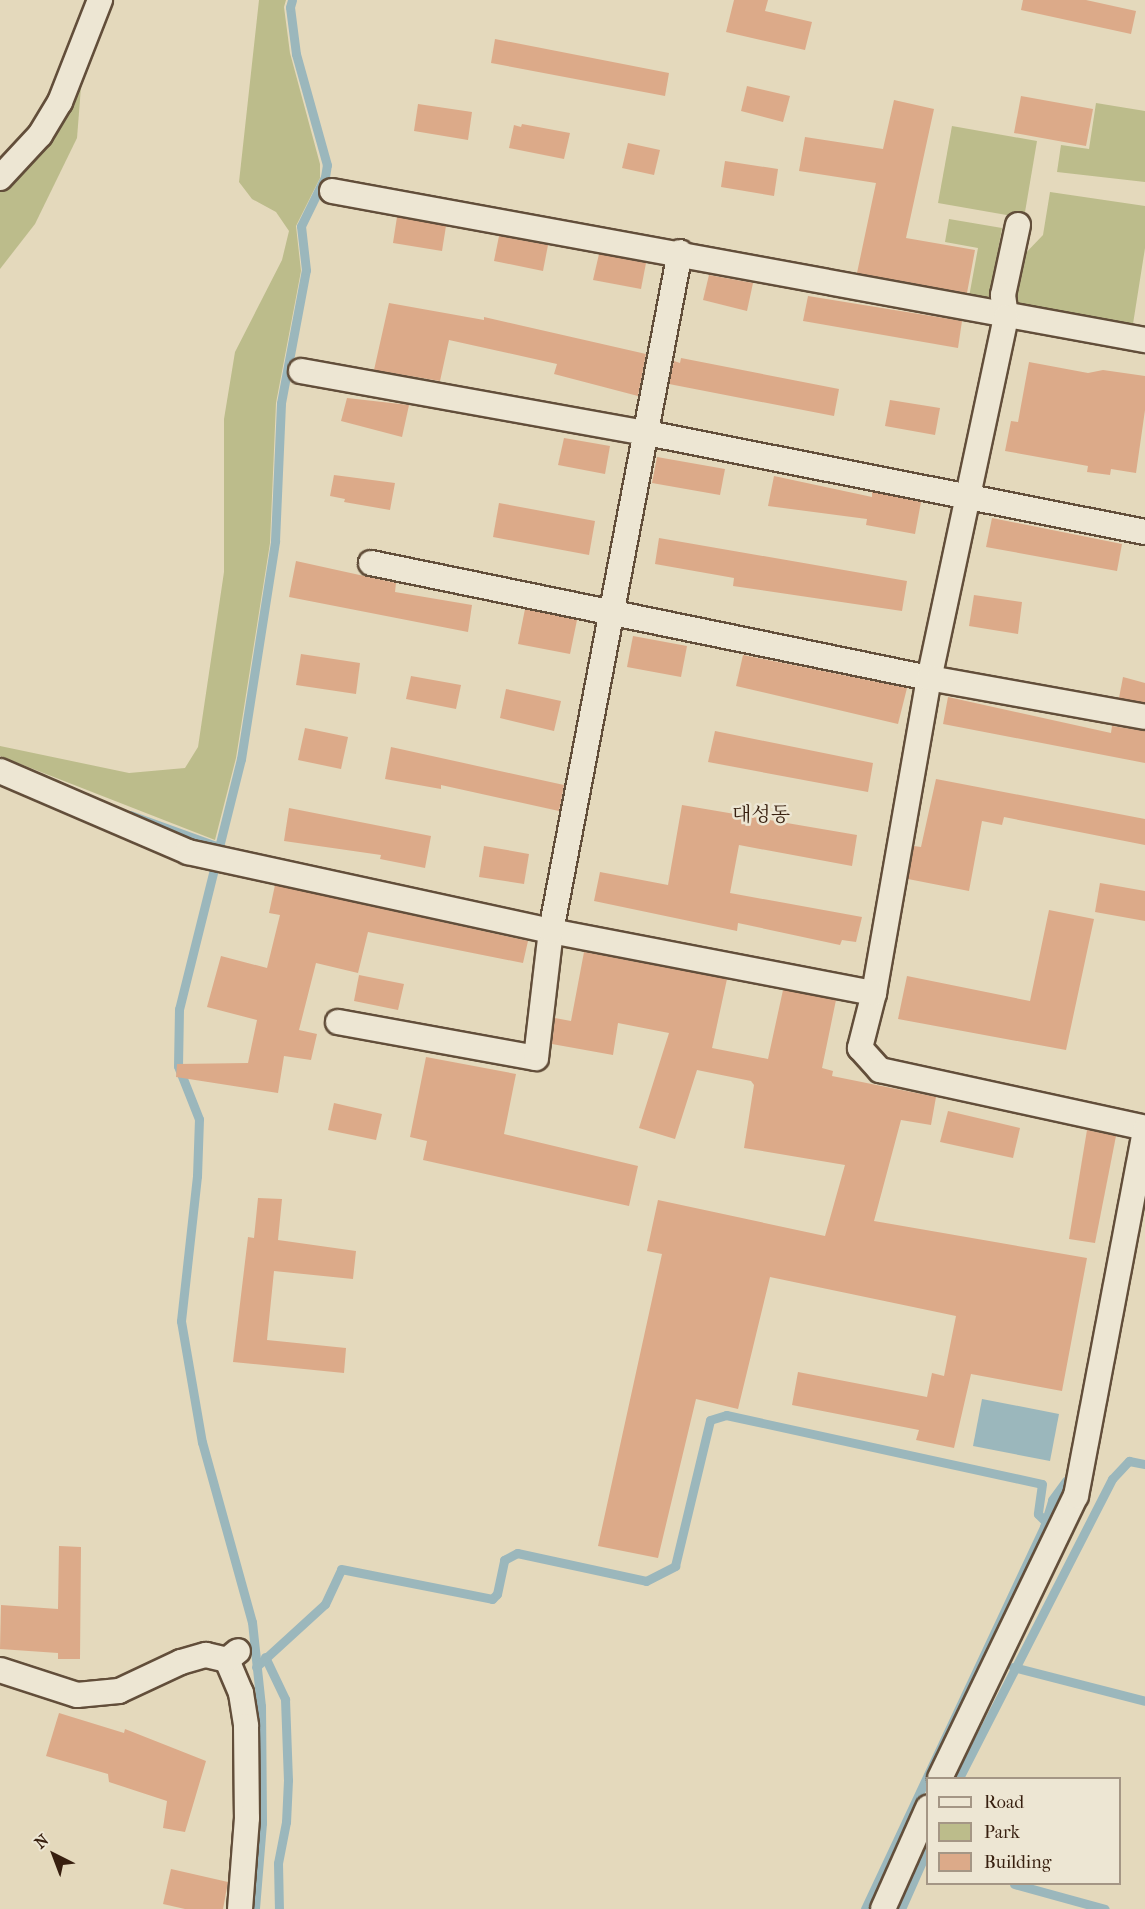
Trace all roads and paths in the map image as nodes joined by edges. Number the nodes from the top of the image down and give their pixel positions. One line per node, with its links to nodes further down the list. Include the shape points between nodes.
1 (100, 0): 2 (street, via 60,102 40,135)
2 (0, 178)
3 (332, 191): 5 (street)
4 (1018, 225): 6 (street, via 1003,295)
5 (680, 252): 6 (street); 9 (street)
6 (1006, 317): 7 (street); 10 (street)
7 (1145, 340)
8 (301, 371): 9 (street)
9 (647, 433): 10 (street); 13 (street)
10 (966, 500): 11 (street); 14 (street)
11 (1145, 532)
12 (371, 563): 13 (street)
13 (613, 613): 14 (street); 17 (street)
14 (929, 678): 15 (street); 18 (street)
15 (1145, 717)
16 (0, 771): 17 (street, via 188,852)
17 (551, 931): 18 (street); 19 (street, via 536,1058)
18 (874, 993): 20 (street, via 860,1048 880,1070)
19 (338, 1022)
20 (1145, 1129): 22 (street, via 1076,1496)
21 (0, 1670): 24 (street, via 77,1695 119,1691 181,1662 206,1655 232,1656 246,1726 247,1818)
22 (941, 1777)
23 (926, 1810): 25 (street)
24 (240, 1909)
25 (883, 1909)

